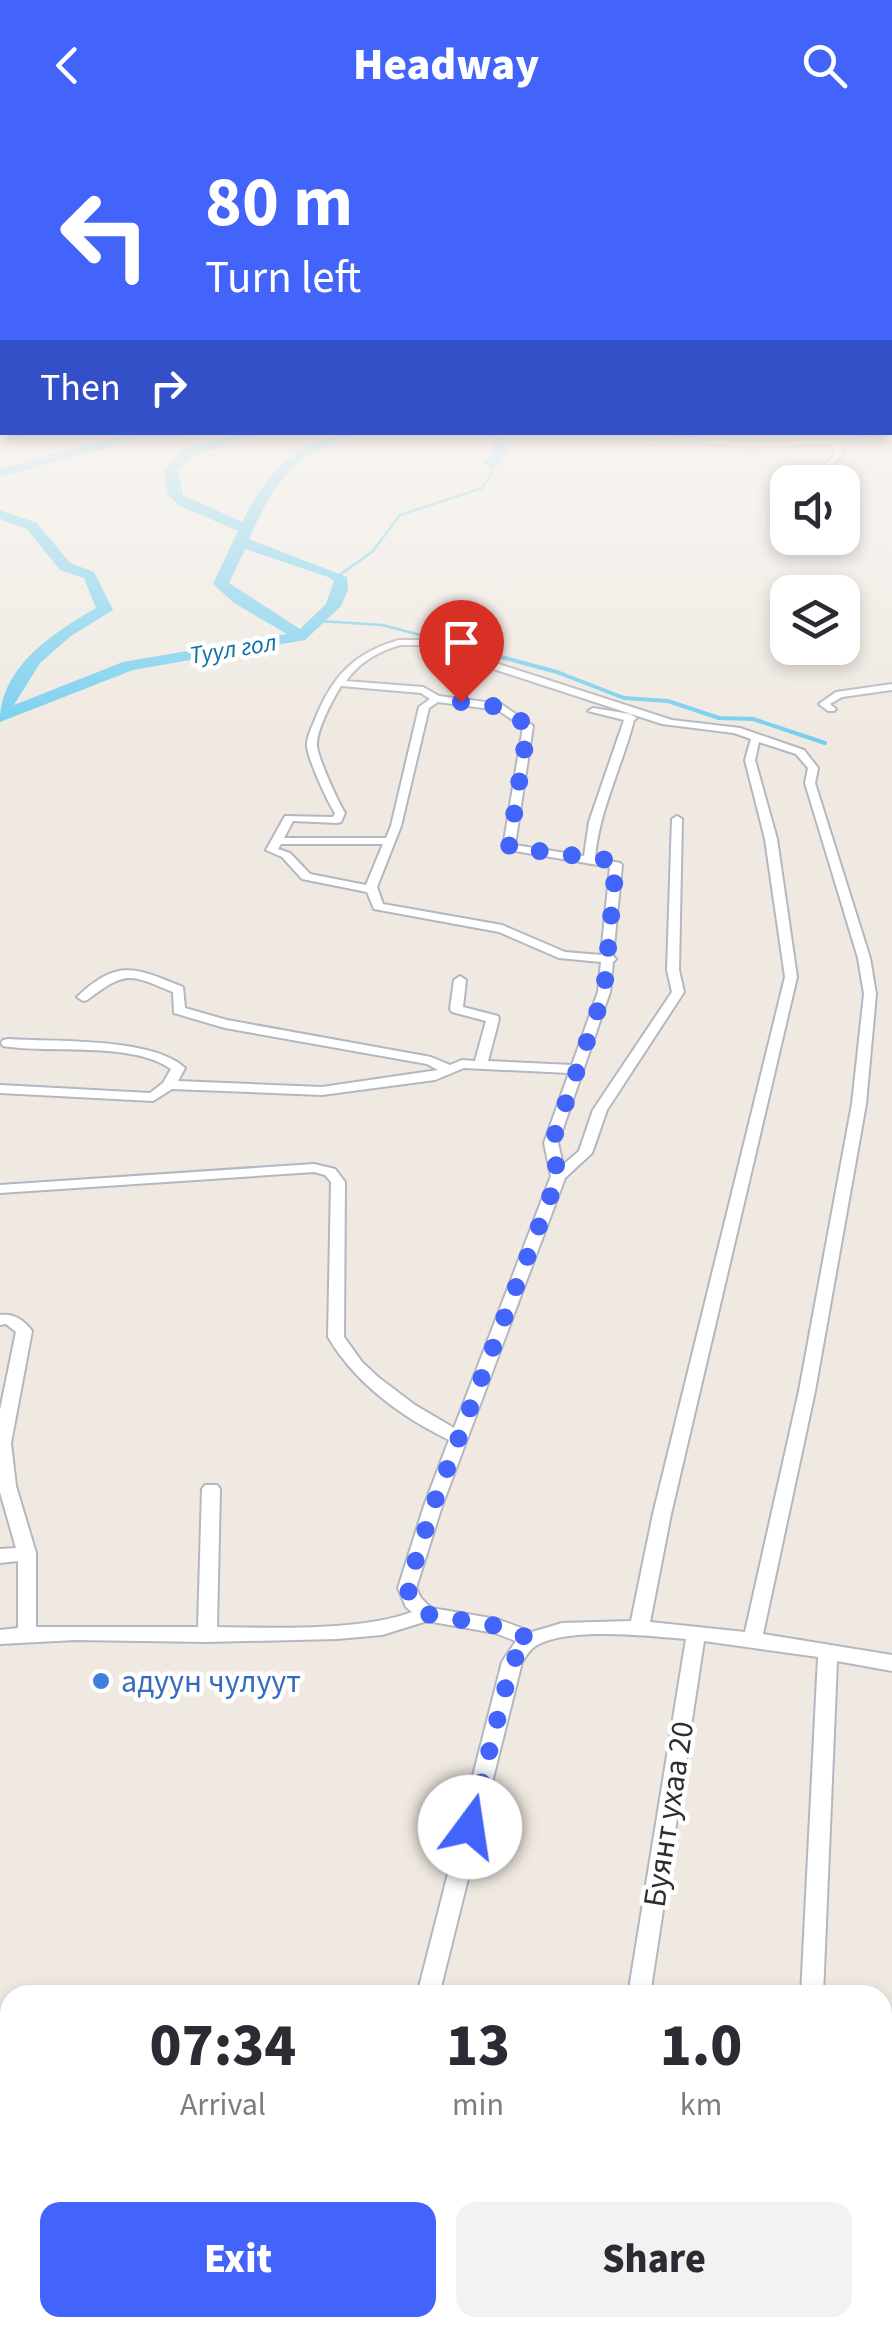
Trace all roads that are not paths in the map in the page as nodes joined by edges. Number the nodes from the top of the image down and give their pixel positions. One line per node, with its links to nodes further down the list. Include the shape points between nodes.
1 (339, 682): 3 (street, via 423,690); 7 (street, via 360,657 386,643 422,642); 11 (street, via 312,746 340,813 334,821 289,818)
2 (891, 690): 4 (street, via 840,694 824,704)
3 (436, 700): 10 (street, via 424,707); 12 (street, via 501,707 528,726 509,847)
4 (831, 709)
5 (593, 711): 6 (street)
6 (630, 717): 7 (street); 12 (street, via 590,826)
7 (672, 723): 8 (street)
8 (758, 738): 31 (street, via 750,760 771,839 791,977); 37 (street, via 800,752 814,768 810,783 870,994 858,1104 807,1391)
9 (677, 819): 23 (street, via 678,992 600,1110 585,1153)
10 (390, 840): 11 (street); 13 (street)
11 (277, 841): 13 (street, via 272,850 306,877)
12 (588, 858): 14 (street, via 616,864)
13 (372, 890): 14 (street, via 378,907 502,929 564,955)
14 (610, 959): 20 (street)
15 (460, 980): 18 (street, via 456,1009 492,1020)
16 (83, 998): 19 (street, via 116,973 130,971 179,990 179,1010)
17 (8, 1043): 21 (street, via 166,1059 178,1068)
18 (481, 1063): 19 (street); 20 (street)
19 (446, 1068): 21 (street, via 435,1076 322,1091)
20 (578, 1069): 23 (street, via 552,1143)
21 (169, 1085): 22 (street, via 153,1096)
22 (0, 1089)
23 (558, 1176): 26 (street)
24 (0, 1189): 26 (street, via 330,1172 338,1182 336,1337 344,1356)
25 (0, 1320): 28 (street, via 10,1319 24,1331 2,1443)
26 (460, 1438): 30 (street, via 407,1588)
27 (212, 1488): 34 (street)
28 (27, 1553): 29 (street); 32 (street)
29 (0, 1556)
30 (426, 1614): 34 (street, via 383,1629); 36 (street)
31 (639, 1628): 33 (street); 36 (street)
32 (27, 1634): 34 (street); 35 (street)
33 (696, 1634): 37 (street); 41 (street, Буянт ухаа 20)
34 (207, 1635)
35 (0, 1637)
36 (531, 1639): 40 (street, via 512,1662)
37 (752, 1642): 38 (street)
38 (828, 1653): 39 (street); 42 (street)
39 (892, 1663)
40 (431, 1985)
41 (641, 1985)
42 (812, 1985)

